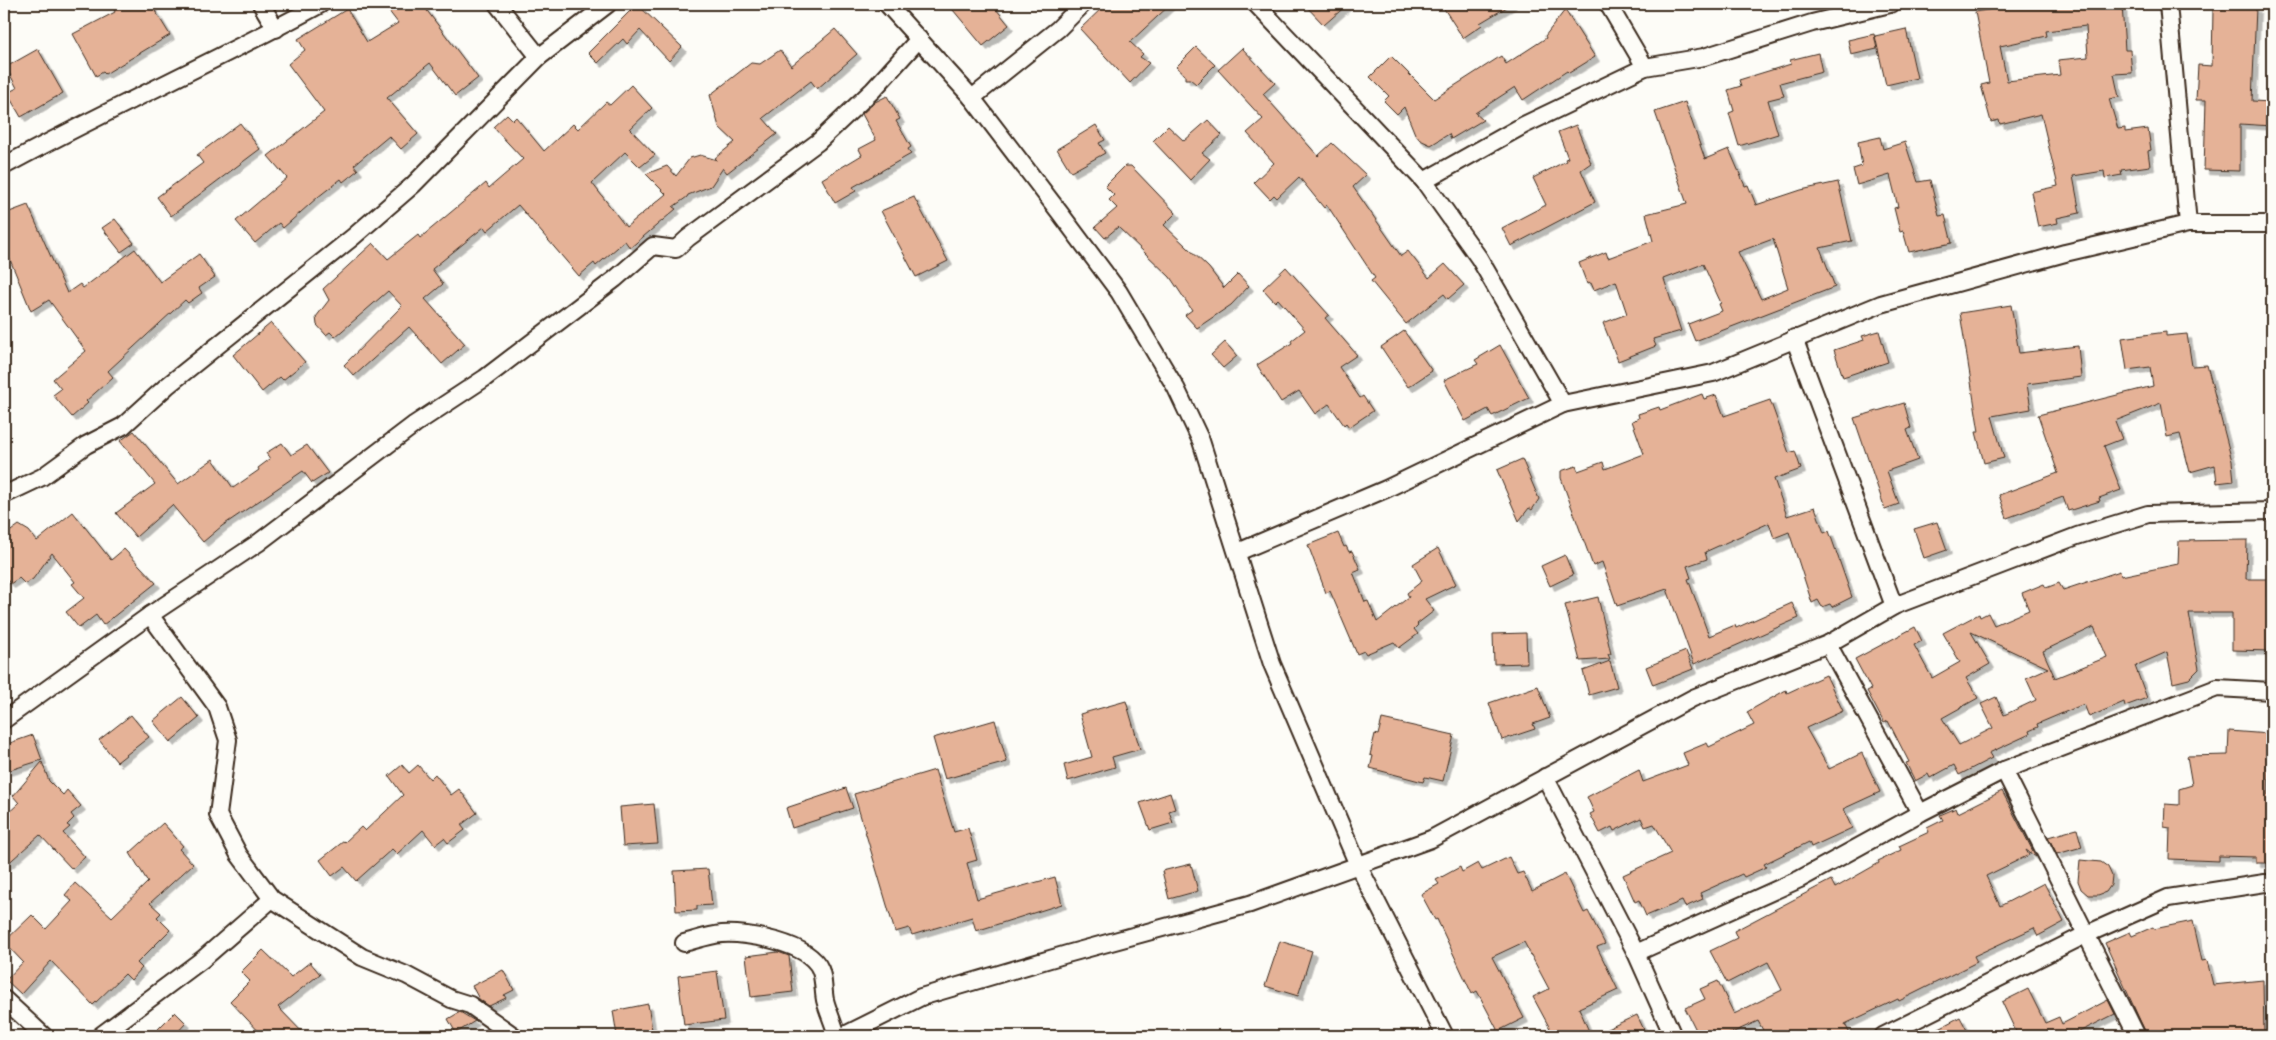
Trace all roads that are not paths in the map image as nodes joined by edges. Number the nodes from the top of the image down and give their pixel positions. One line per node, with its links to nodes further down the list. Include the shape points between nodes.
1 (261, 4): 11 (street)
2 (321, 4): 11 (street)
3 (496, 4): 13 (street)
4 (608, 4): 13 (street)
5 (887, 4): 12 (street)
6 (1083, 4): 15 (street, via 1058,29)
7 (1256, 4): 17 (street)
8 (1608, 4): 14 (street)
9 (1890, 4): 14 (street, via 1812,23 1704,57)
10 (2168, 4): 18 (street)
11 (276, 29): 16 (street, via 55,137)
12 (919, 39): 15 (street); 26 (street, via 873,90 818,142 676,249 653,246 485,378 415,424 250,549)
13 (540, 57): 22 (street, via 413,185 167,386 123,426 86,445 42,477)
14 (1644, 67): 17 (street, via 1524,125)
15 (972, 98): 24 (street, via 1119,292 1158,356 1201,441)
16 (4, 166)
17 (1424, 180): 21 (street, via 1478,258)
18 (2188, 224): 19 (street); 20 (street, via 2065,253 1890,302)
19 (2272, 224)
20 (1794, 338): 21 (street, via 1713,373); 25 (street)
21 (1563, 404): 24 (street, via 1386,489)
22 (4, 495)
23 (2272, 512): 25 (street, via 2148,514 2077,536)
24 (1238, 552): 33 (street, via 1272,664)
25 (1894, 606): 27 (street)
26 (150, 615): 29 (street); 35 (street, via 218,707 228,740 218,815 239,855)
27 (1828, 644): 31 (street, via 1694,698); 32 (street)
28 (2272, 690): 30 (street, via 2217,688)
29 (4, 720)
30 (2004, 770): 32 (street); 36 (street)
31 (1545, 777): 33 (street, via 1431,839); 38 (street)
32 (1920, 813): 38 (street, via 1800,879)
33 (1358, 865): 44 (street, via 1250,904 921,997); 45 (street)
34 (2272, 884): 36 (street, via 2168,898)
35 (272, 898): 41 (street, via 203,959); 42 (street, via 362,957 470,1005)
36 (2088, 934): 47 (street); 48 (street)
37 (684, 943): 43 (street, via 713,935 741,935 786,944 802,952 821,970 825,1000)
38 (1636, 953): 46 (street)
39 (4, 999): 40 (street)
40 (44, 1036)
41 (100, 1036)
42 (514, 1036)
43 (837, 1036)
44 (843, 1036)
45 (1445, 1036)
46 (1673, 1036)
47 (1883, 1036)
48 (2137, 1036)

